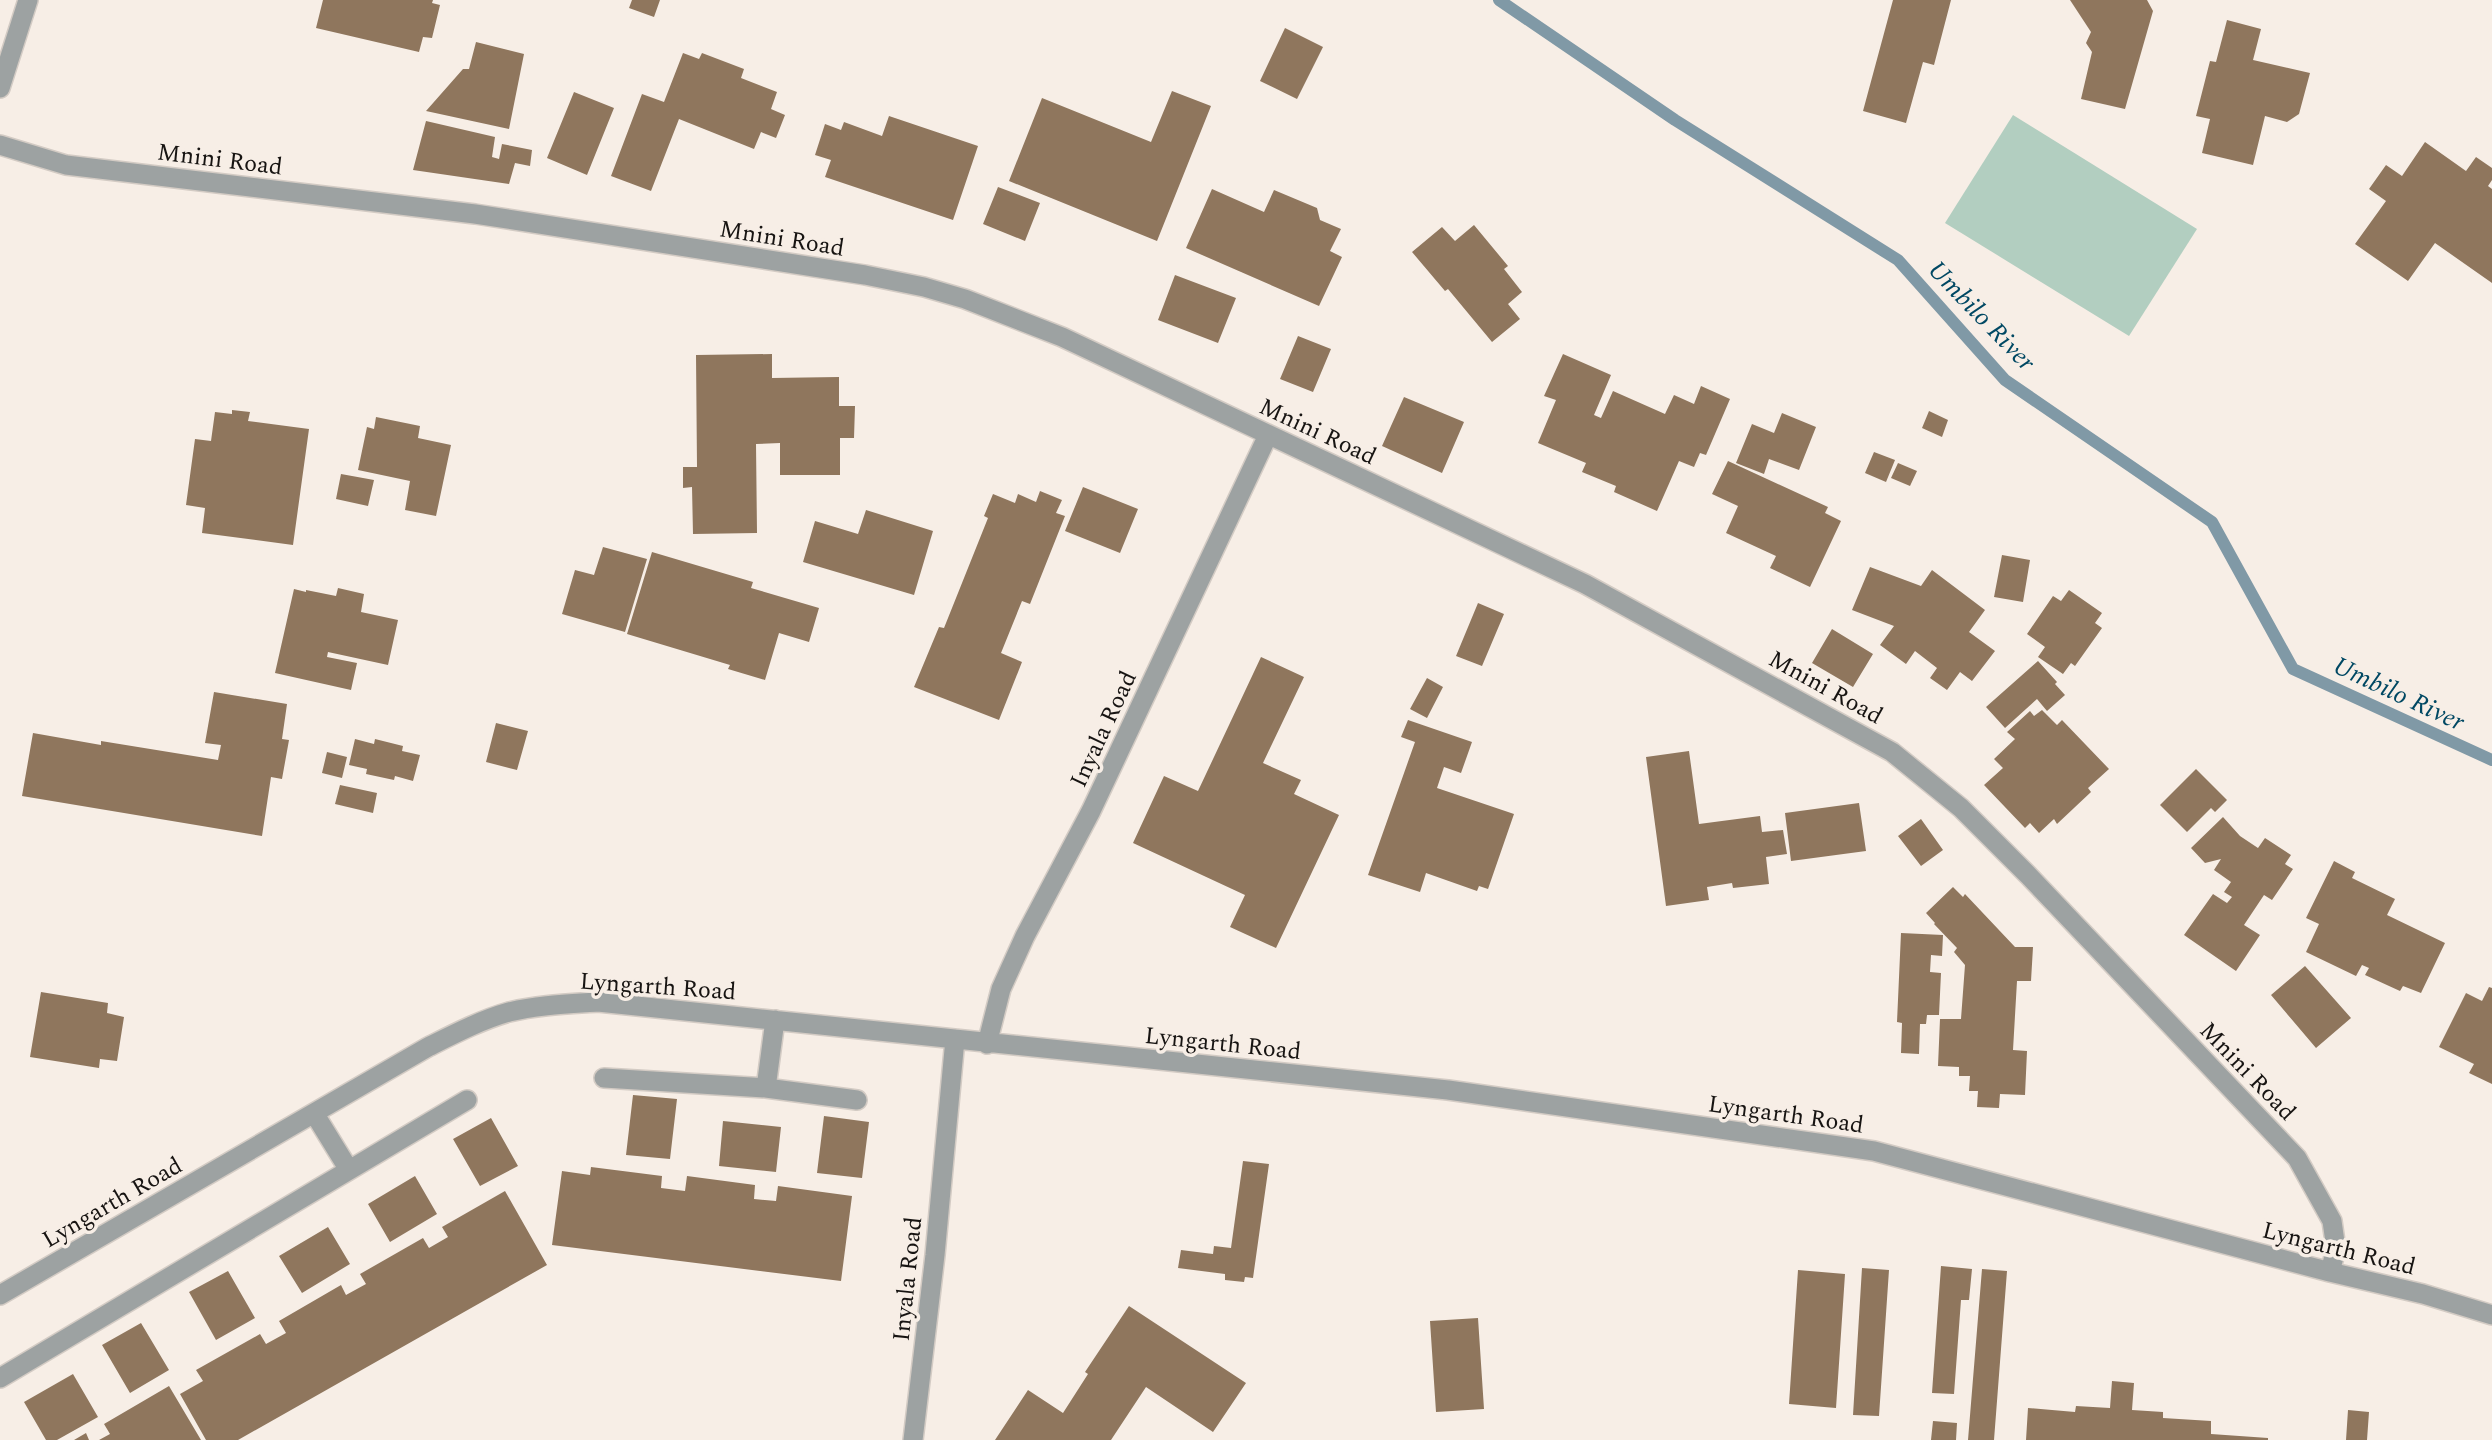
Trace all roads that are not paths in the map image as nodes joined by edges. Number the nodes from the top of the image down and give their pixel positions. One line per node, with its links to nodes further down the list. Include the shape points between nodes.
1 (28, 0): 2 (street)
2 (0, 88)
3 (0, 145): 4 (street, Mnini Road, via 66,165 475,214 924,288 1062,337)
4 (1268, 435): 7 (street, Inyala Road, via 1091,811 1025,936 1001,989); 14 (street, Mnini Road, via 1585,584 1835,719 1915,769 2028,874 2297,1158 2332,1221 2336,1249)
5 (775, 1020): 6 (street, Lyngarth Road); 9 (street); 12 (street, Lyngarth Road, via 598,1002 535,1007 465,1028)
6 (955, 1039): 7 (street, Lyngarth Road); 18 (street, Inyala Road)
7 (987, 1044): 14 (street, Lyngarth Road, via 1448,1090 1874,1151)
8 (604, 1078): 9 (street)
9 (766, 1088): 11 (street)
10 (467, 1100): 13 (street)
11 (857, 1100)
12 (314, 1113): 13 (street); 15 (street, Lyngarth Road)
13 (349, 1170): 17 (street)
14 (2330, 1272): 16 (street, Lyngarth Road)
15 (0, 1295)
16 (2492, 1315)
17 (0, 1378)
18 (914, 1440)

